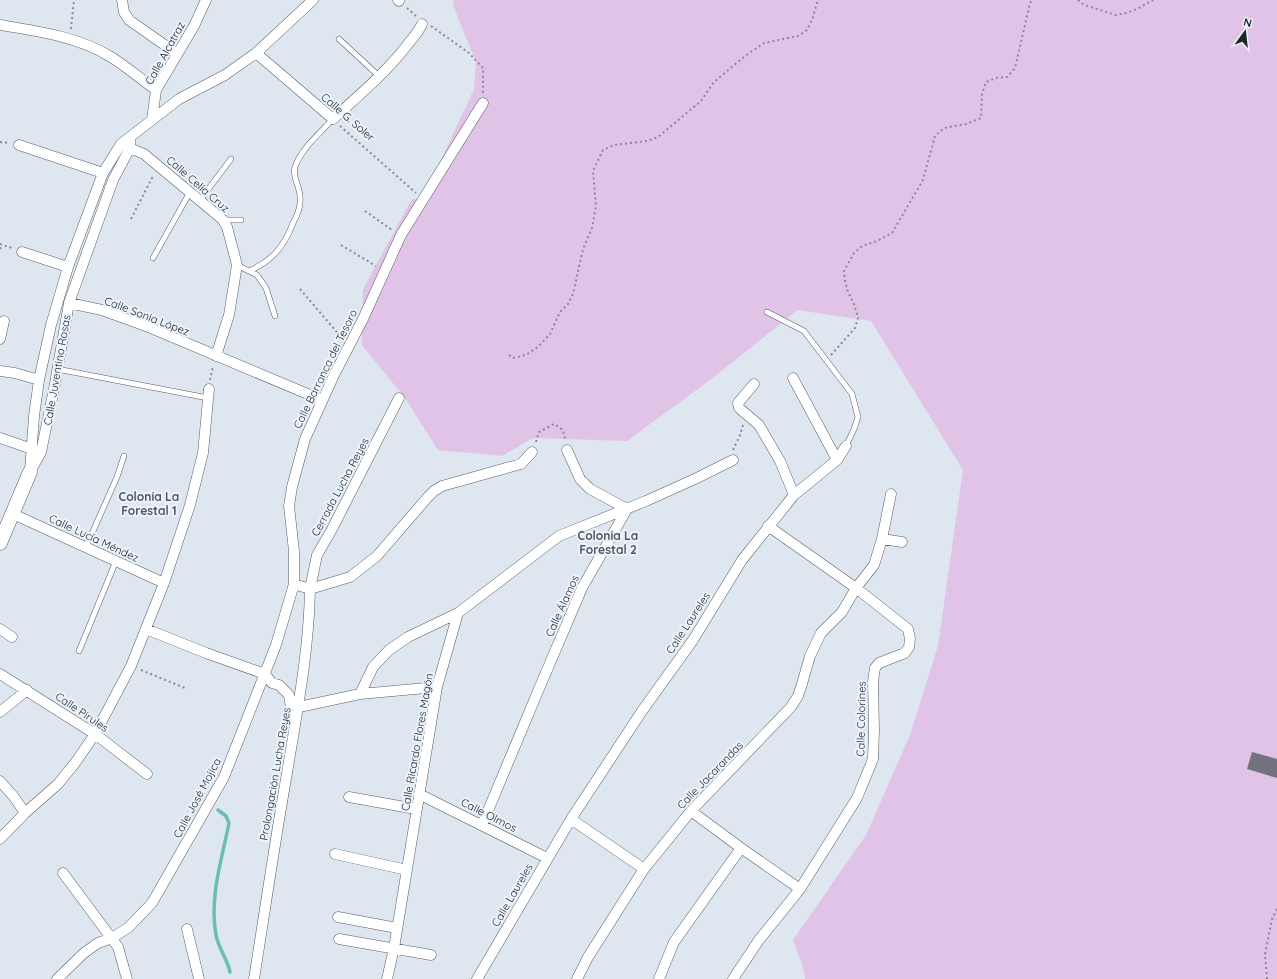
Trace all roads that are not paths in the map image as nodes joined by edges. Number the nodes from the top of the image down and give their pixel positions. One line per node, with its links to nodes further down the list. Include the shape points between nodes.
1 (122, 0): 7 (street, via 124,12 129,20)
2 (206, 0): 7 (street, Calle Alcatraz, via 194,26)
3 (313, 0): 8 (street)
4 (422, 24): 9 (street, via 400,55)
5 (0, 25): 10 (street, via 70,38 110,57)
6 (339, 39): 9 (lane)
7 (176, 53): 10 (street, Calle Alcatraz)
8 (256, 53): 12 (street, Calle G. Soler); 13 (street, via 225,75 179,99)
9 (380, 77): 12 (street)
10 (156, 90): 13 (street, Calle Alcatraz)
11 (482, 103): 40 (street, Calle Barranca del Tesoro, via 401,235 363,319)
12 (333, 119): 26 (lane, via 301,153 295,167 294,175 300,197 297,214 284,244 270,259)
13 (152, 120): 15 (street, via 130,137)
14 (19, 144): 17 (street)
15 (125, 146): 17 (street, Calle Juventino Rosas); 18 (street, Calle Celia Cruz, via 144,154); 27 (street, Calle Juventino Rosas)
16 (231, 159): 19 (lane)
17 (103, 173): 25 (street, Calle Juventino Rosas)
18 (190, 192): 19 (street, Calle Celia Cruz); 23 (lane)
19 (200, 200): 20 (street, Calle Celia Cruz)
20 (223, 220): 21 (lane); 24 (street, Calle Celia Cruz)
21 (241, 220)
22 (22, 252): 25 (street)
23 (153, 258)
24 (237, 264): 26 (lane); 32 (street, via 229,315)
25 (68, 267): 36 (street, Calle Juventino Rosas, via 50,325)
26 (249, 271): 29 (lane, via 257,275 266,288)
27 (69, 303): 32 (street, Calle Sonia López, via 102,310); 33 (street, Calle Juventino Rosas)
28 (767, 312): 42 (lane, Calle Laureles, via 804,330 852,394 858,417)
29 (275, 316)
30 (4, 321): 31 (street)
31 (0, 339)
32 (216, 356): 40 (street, Calle Sonia López)
33 (57, 369): 38 (lane); 44 (street, Calle Juventino Rosas)
34 (0, 372): 36 (street, via 15,373)
35 (793, 378): 48 (street)
36 (39, 380): 44 (street, Calle Juventino Rosas)
37 (754, 384): 50 (street, via 738,403 739,408 759,425 780,461)
38 (208, 393): 60 (street, via 203,454 190,504)
39 (399, 398): 63 (street, Cerrada Lucha Reyes, via 317,555)
40 (322, 400): 61 (street, Calle Barranca del Tesoro, via 305,439 289,506 294,551)
41 (0, 438): 44 (street)
42 (846, 446): 48 (street, Calle Laureles)
43 (567, 450): 52 (street, via 580,479 590,489)
44 (36, 451): 49 (street, Calle Juventino Rosas)
45 (532, 452): 63 (street, via 521,464 442,486 427,498 377,556 350,577)
46 (124, 456): 58 (lane)
47 (733, 460): 52 (street)
48 (837, 460): 50 (street, Calle Laureles)
49 (30, 472): 53 (street, Calle Juventino Rosas)
50 (794, 494): 54 (street, Calle Laureles)
51 (892, 494): 55 (street, Calle Jacarandas)
52 (627, 509): 64 (street, via 559,536); 86 (street, Calle Álamos, via 582,588)
53 (13, 514): 57 (street, Calle Juventino Rosas); 58 (street, Calle Lucía Méndez)
54 (768, 526): 62 (street, Calle Colorines); 85 (street, Calle Laureles, via 742,560 693,640 642,711)
55 (882, 539): 56 (street); 62 (street, Calle Jacarandas, via 874,565)
56 (902, 542)
57 (0, 543)
58 (86, 547): 59 (street, Calle Lucía Méndez)
59 (116, 562): 60 (street, Calle Lucía Méndez); 68 (lane)
60 (164, 583): 66 (street)
61 (294, 584): 63 (street); 70 (street, Calle José Mojica)
62 (856, 588): 83 (street, Calle Jacarandas, via 842,612 821,633 815,643 798,696 791,707); 94 (street, Calle Colorines, via 908,629 909,646 905,653 879,663 875,668 873,759 857,798)
63 (310, 589): 74 (street, Prolongación Lucha Reyes, via 308,641)
64 (458, 613): 71 (street, Calle Ricardo Flores Magón); 73 (street, via 408,637 389,650 373,667)
65 (0, 629): 67 (street)
66 (146, 629): 70 (street); 77 (street, via 131,666)
67 (12, 637)
68 (79, 651)
69 (0, 674): 72 (street, Calle Pirules)
70 (265, 674): 76 (street, via 289,694); 98 (street, Calle José Mojica, via 224,777 197,827 152,903 129,927)
71 (437, 687): 73 (street); 80 (street, Calle Ricardo Flores Magón)
72 (27, 690): 75 (street); 77 (street, Calle Pirules)
73 (360, 694): 74 (street)
74 (299, 707): 76 (street, Prolongación Lucha Reyes)
75 (0, 712)
76 (295, 727): 105 (street, Prolongación Lucha Reyes)
77 (95, 734): 78 (street, Calle Pirules); 84 (street, via 58,784)
78 (147, 774)
79 (0, 781): 84 (street)
80 (419, 794): 82 (street, Calle Ricardo Flores Magón); 86 (street, Calle Olmos)
81 (349, 797): 82 (street)
82 (416, 809): 92 (street, Calle Ricardo Flores Magón)
83 (691, 811): 88 (street); 91 (street, Calle Jacarandas)
84 (25, 813): 87 (street)
85 (571, 819): 90 (street, Calle Laureles); 91 (street)
86 (482, 825): 90 (street, Calle Olmos)
87 (0, 838)
88 (741, 848): 94 (street); 109 (street, via 674,942)
89 (335, 854): 92 (street)
90 (547, 858): 107 (street, Calle Laureles)
91 (644, 869): 108 (street, Calle Jacarandas, via 588,957)
92 (406, 870): 96 (street, Calle Ricardo Flores Magón)
93 (63, 874): 98 (street)
94 (800, 889): 110 (street, Calle Colorines, via 759,940)
95 (338, 917): 96 (street)
96 (397, 928): 100 (street, Calle Ricardo Flores Magón)
97 (187, 929): 104 (street)
98 (112, 938): 102 (street, Calle José Mojica, via 98,943 84,953); 103 (street, via 118,947)
99 (339, 939): 100 (street)
100 (394, 948): 101 (street); 106 (street, Calle Ricardo Flores Magón)
101 (431, 955)
102 (57, 979)
103 (127, 979)
104 (199, 979)
105 (254, 979)
106 (387, 979)
107 (477, 979)
108 (577, 979)
109 (659, 979)
110 (733, 979)

